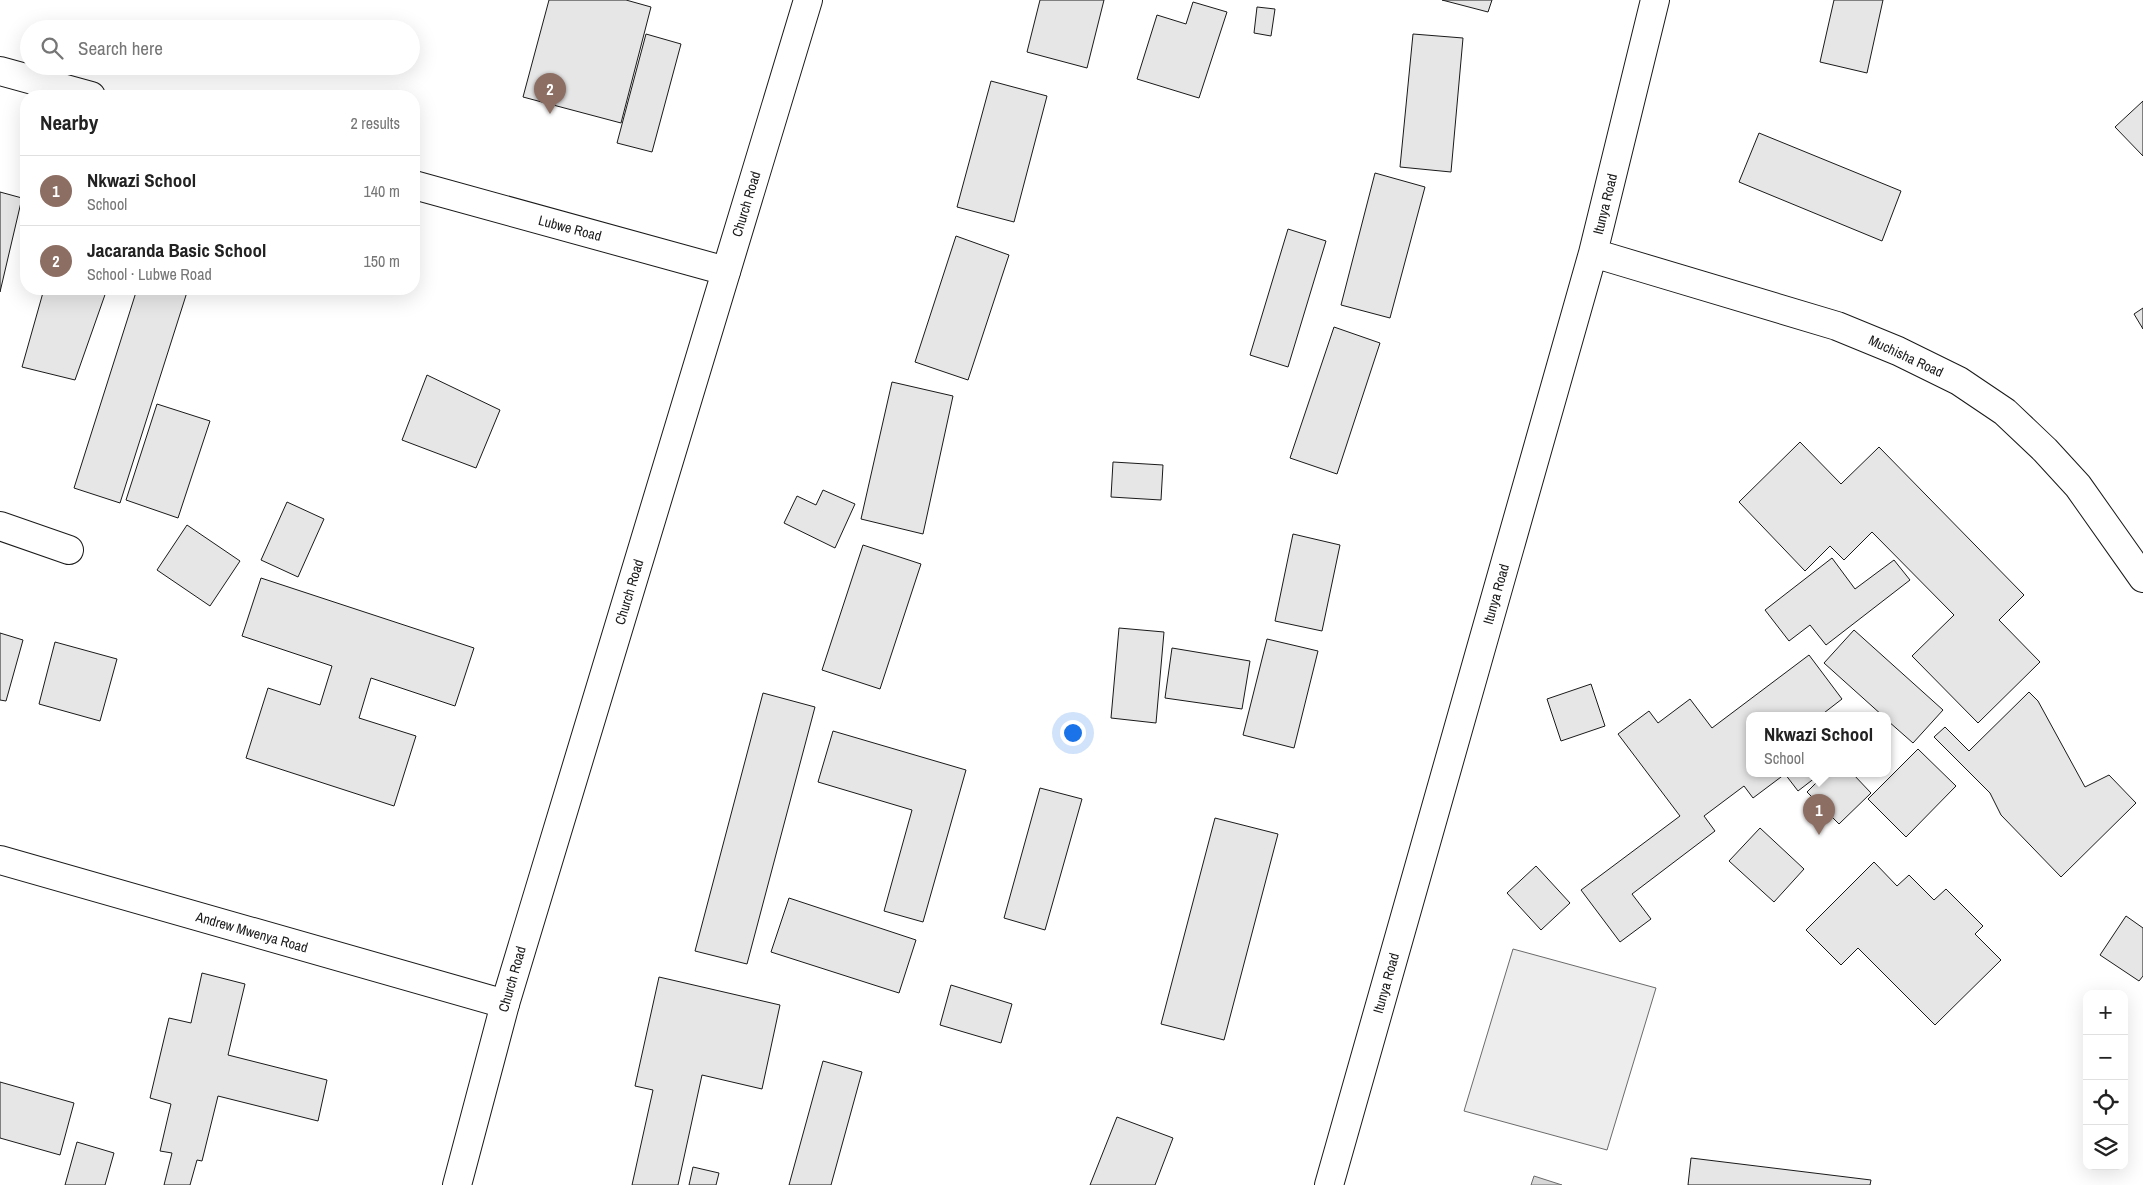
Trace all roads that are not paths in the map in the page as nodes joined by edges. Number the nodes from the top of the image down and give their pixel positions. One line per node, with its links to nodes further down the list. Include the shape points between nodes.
1 (808, 0): 7 (street, Church Road)
2 (1655, 0): 6 (street, Itunya Road)
3 (0, 71): 4 (street)
4 (69, 90)
5 (420, 187): 7 (street, Lubwe Road)
6 (1593, 253): 10 (street, Muchisha Road, via 1838,326 1959,381 2004,412 2045,450 2078,486); 14 (street, Itunya Road)
7 (726, 271): 12 (street, Church Road)
8 (0, 526): 9 (street)
9 (69, 550)
10 (2143, 578)
11 (0, 860): 12 (street, Andrew Mwenya Road)
12 (504, 1004): 13 (street, Church Road)
13 (457, 1185)
14 (1328, 1185)

